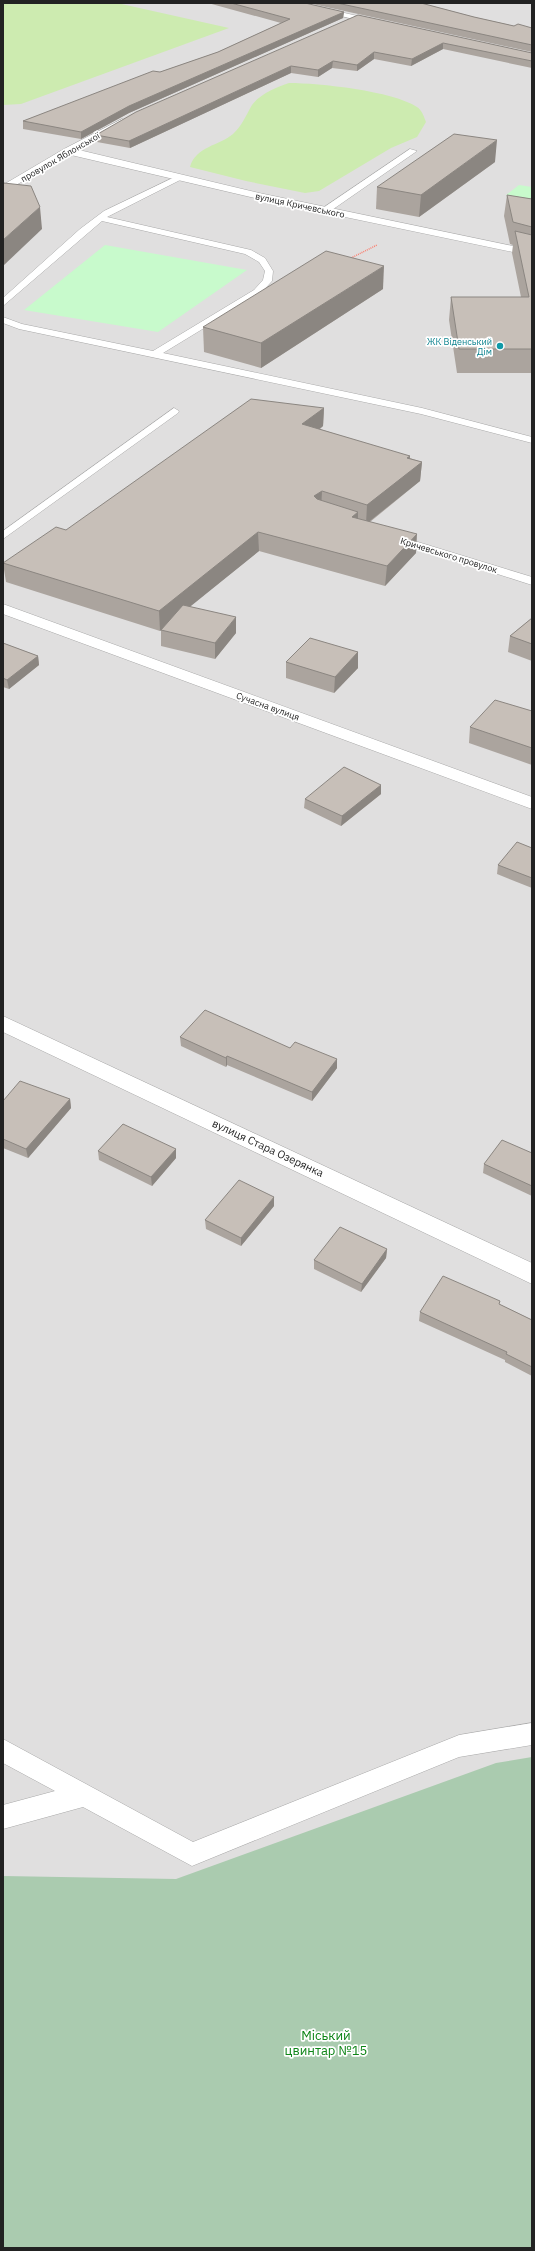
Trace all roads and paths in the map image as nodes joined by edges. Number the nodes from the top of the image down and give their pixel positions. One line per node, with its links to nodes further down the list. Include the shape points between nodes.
1 (289, 3): 2 (street)
2 (358, 17): 3 (street); 4 (street)
3 (344, 24)
4 (396, 25)
5 (133, 116): 6 (street, провулок Яблонської)
6 (68, 151): 8 (street, вулиця Кричевського); 9 (street, провулок Яблонської)
7 (413, 151): 10 (lane)
8 (182, 177): 10 (street, вулиця Кричевського); 11 (lane)
9 (3, 189)
10 (326, 210): 12 (street, вулиця Кричевського)
11 (100, 218): 15 (lane); 17 (lane, via 248,252 262,260 269,271 267,281 257,292)
12 (410, 228): 13 (street, вулиця Кричевського); 14 (path)
13 (532, 253)
14 (349, 259)
15 (3, 302)
16 (3, 320): 17 (lane, via 18,326)
17 (154, 356): 19 (lane, via 422,411)
18 (174, 411): 21 (lane)
19 (532, 440)
20 (381, 534): 22 (lane, Кричевського провулок)
21 (3, 536)
22 (532, 581)
23 (3, 609): 24 (street, Сучасна вулиця)
24 (532, 803)
25 (3, 1023): 26 (street, вулиця Стара Озерянка)
26 (532, 1274)
27 (532, 1734): 29 (lane, via 459,1746 192,1854)
28 (3, 1750): 29 (lane)
29 (85, 1795): 30 (lane)
30 (3, 1817)

